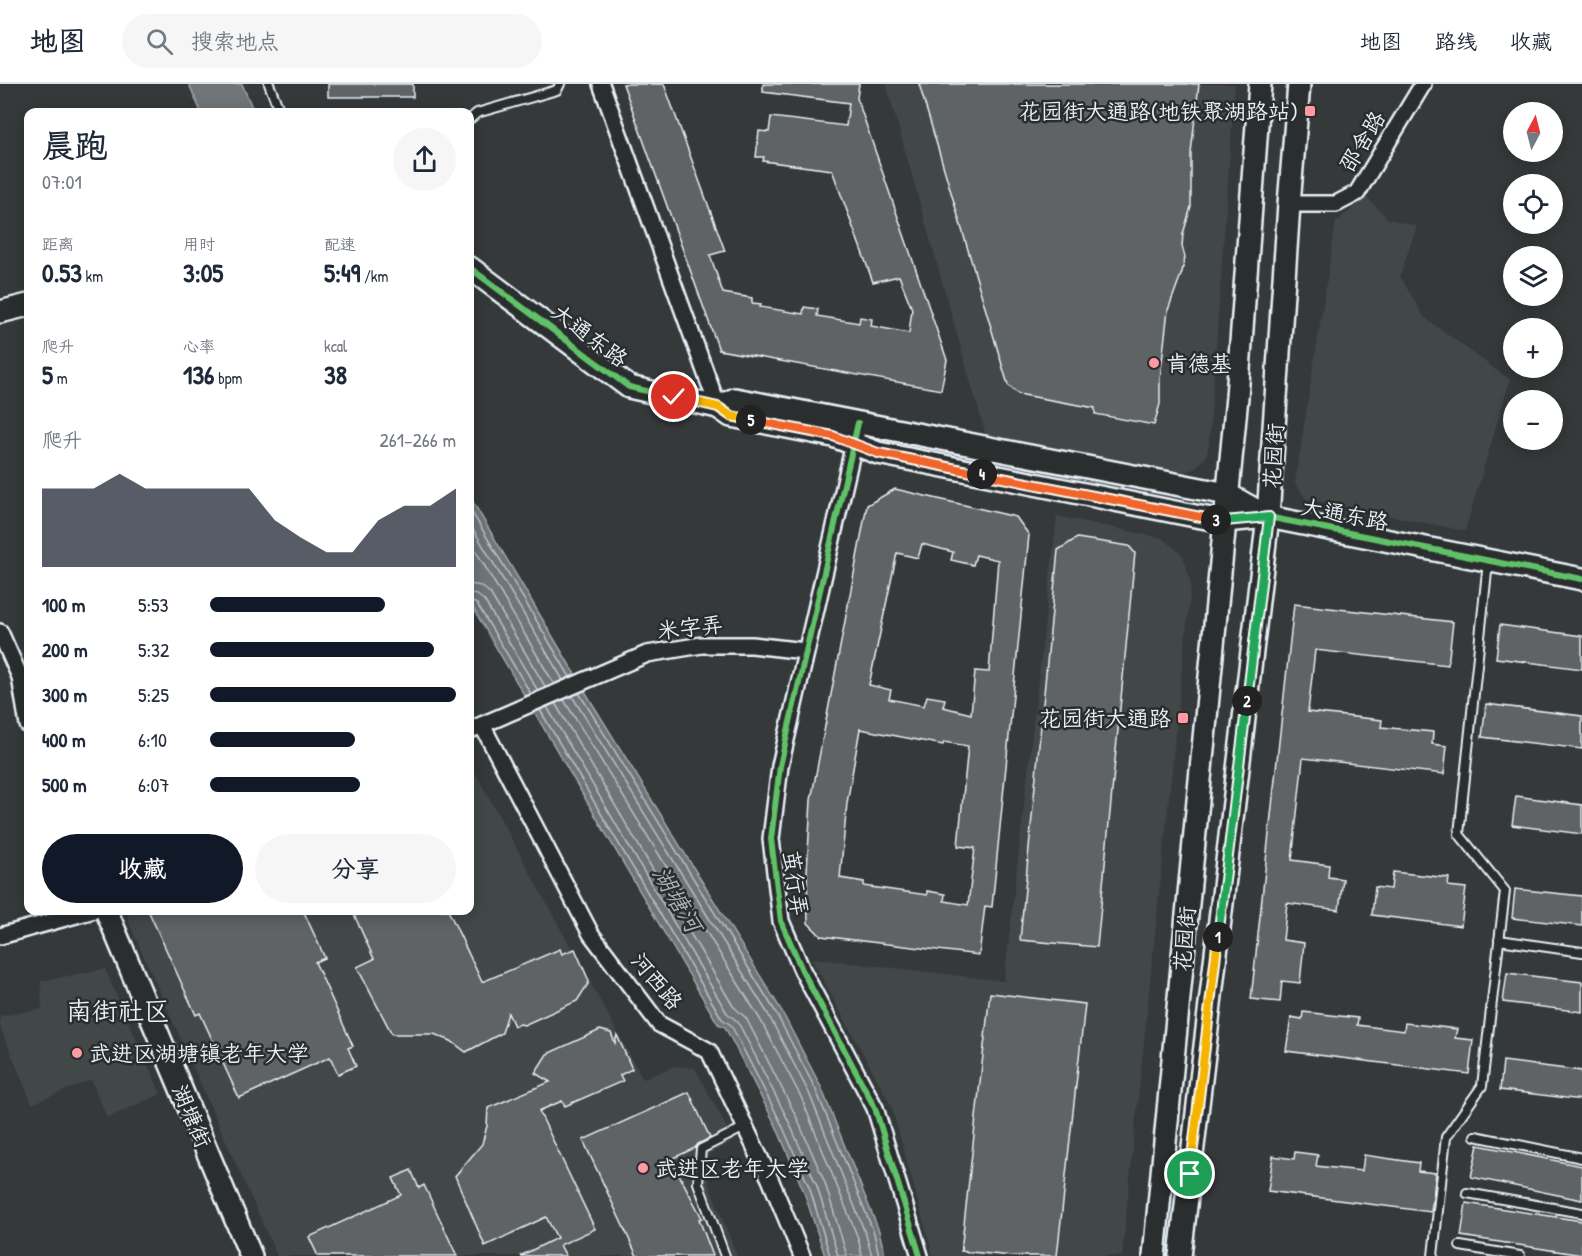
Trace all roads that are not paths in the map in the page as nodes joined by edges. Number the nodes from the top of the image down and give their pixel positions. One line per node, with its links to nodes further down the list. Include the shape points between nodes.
1 (269, 84): 7 (lane)
2 (560, 84): 8 (lane, via 557,90)
3 (601, 84): 13 (street)
4 (1260, 84): 16 (main road, 花园街)
5 (1299, 84): 9 (main road, 花园街)
6 (1423, 84): 9 (street, 邵舍路, via 1357,193 1336,204)
7 (278, 108)
8 (474, 115)
9 (1289, 204): 17 (main road, 花园街)
10 (474, 271): 13 (main road, 大通东路, via 629,387)
11 (24, 305): 12 (main road)
12 (0, 312)
13 (718, 407): 14 (main road, 大通东路, via 735,399); 15 (main road, 大通东路, via 731,416)
14 (858, 423): 15 (street, 茧行弄); 16 (main road, 大通东路)
15 (855, 444): 18 (main road, 大通东路, via 878,453); 22 (street, 茧行弄)
16 (1227, 494): 17 (main road, 大通东路); 18 (main road, 花园街)
17 (1269, 517): 18 (main road, 大通东路); 19 (main road, 大通东路); 41 (main road, 花园街)
18 (1224, 521): 40 (main road, 花园街)
19 (1488, 560): 20 (main road, 大通东路); 28 (lane, via 1460,834 1505,891)
20 (1582, 579)
21 (0, 632): 23 (street, via 20,677)
22 (806, 651): 24 (street, 米字弄, via 702,645 647,654); 39 (street, 茧行弄, via 780,766 771,839 781,921 802,970 875,1108)
23 (24, 701)
24 (476, 727): 30 (street, 河西路, via 591,934 659,1024 709,1051)
25 (64, 915): 27 (street)
26 (108, 915): 36 (main road, 湖塘街)
27 (0, 936)
28 (1499, 940): 29 (lane); 42 (lane, via 1482,1086 1446,1137)
29 (1582, 952)
30 (745, 1127): 37 (lane, via 701,1149 698,1183); 38 (street, 河西路)
31 (1475, 1136): 32 (lane)
32 (1582, 1158)
33 (1467, 1193): 34 (lane)
34 (1582, 1214)
35 (1460, 1246): 43 (lane)
36 (251, 1256)
37 (725, 1256)
38 (802, 1256)
39 (920, 1256)
40 (1154, 1256)
41 (1180, 1256)
42 (1433, 1256)
43 (1520, 1256)

